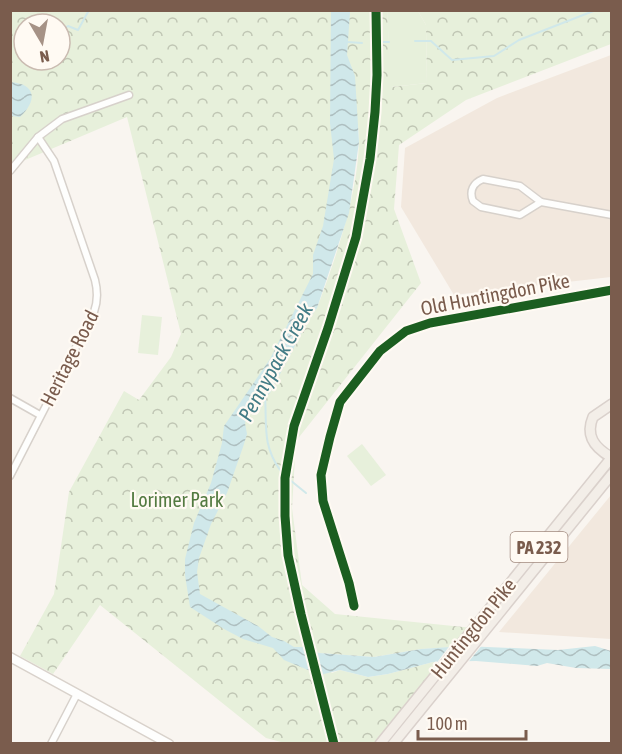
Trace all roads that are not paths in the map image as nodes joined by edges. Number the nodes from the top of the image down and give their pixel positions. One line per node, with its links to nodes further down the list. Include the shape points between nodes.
1 (129, 95): 2 (street, via 62,119)
2 (38, 137): 3 (street); 9 (street, Heritage Road, via 54,161 98,291 94,312)
3 (10, 171)
4 (542, 202): 4 (street, via 520,186 487,179 477,182 471,191 478,206 516,215); 5 (street)
5 (611, 212)
6 (612, 290): 13 (street, Old Huntingdon Pike, via 429,323 406,331 380,351 340,402 321,475 323,501)
7 (10, 398): 9 (street)
8 (612, 404): 10 (main road, via 593,417 590,430 592,442)
9 (40, 416): 12 (street, Heritage Road)
10 (611, 457): 18 (main road, Huntingdon Pike / PA 232)
11 (612, 474): 19 (main road, Huntingdon Pike / PA 232)
12 (10, 476)
13 (354, 606)
14 (10, 657): 15 (street)
15 (77, 694): 16 (street); 17 (street)
16 (51, 744)
17 (169, 744)
18 (380, 744)
19 (393, 744)

